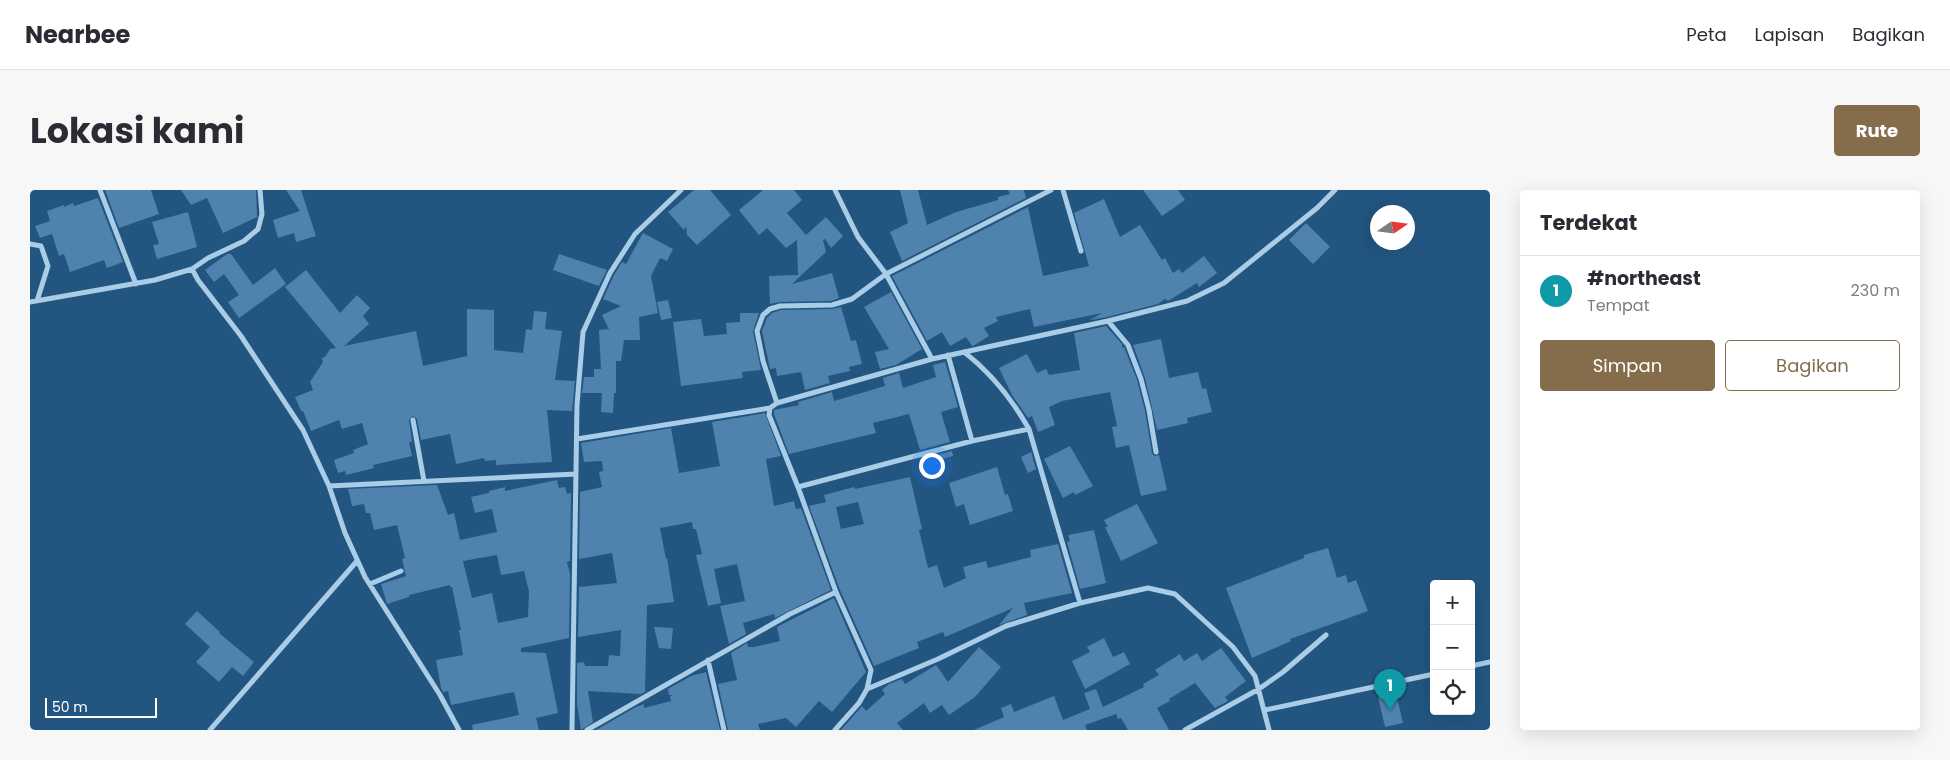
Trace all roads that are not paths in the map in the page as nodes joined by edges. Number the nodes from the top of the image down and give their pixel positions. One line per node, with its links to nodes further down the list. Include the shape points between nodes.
1 (100, 190): 12 (street)
2 (260, 190): 10 (street, via 262,214 258,229 244,241)
3 (681, 190): 23 (street, via 635,234 610,273 583,332)
4 (835, 190): 11 (street, via 858,237)
5 (1051, 190): 11 (street)
6 (1063, 190): 9 (street)
7 (1335, 190): 15 (street, via 1224,283 1187,301)
8 (30, 244): 13 (street, via 41,246 48,266)
9 (1081, 251)
10 (192, 269): 12 (street); 28 (street, via 241,336 302,430)
11 (886, 274): 18 (street); 19 (street, via 852,299 832,305 780,306 763,315 757,331 758,343)
12 (136, 284): 13 (street)
13 (36, 301): 14 (street)
14 (30, 302)
15 (1108, 321): 16 (street); 25 (street, via 1128,346 1141,379)
16 (964, 352): 17 (street); 22 (street, via 977,362 1018,410)
17 (948, 355): 18 (street); 24 (street)
18 (932, 359): 19 (street)
19 (777, 403): 20 (street)
20 (770, 408): 23 (street); 29 (street, via 769,416)
21 (413, 420): 27 (street)
22 (1029, 429): 24 (street); 34 (street)
23 (576, 439): 26 (street)
24 (972, 441): 29 (street)
25 (1156, 452)
26 (576, 474): 27 (street); 45 (street)
27 (424, 482): 28 (street)
28 (329, 486): 30 (street)
29 (798, 487): 33 (street)
30 (358, 561): 32 (street); 43 (street)
31 (401, 571): 32 (street)
32 (370, 584): 44 (street)
33 (836, 592): 36 (street); 40 (street, via 871,670)
34 (1080, 603): 40 (street, via 1006,626); 41 (street, via 1148,588 1175,594 1232,647 1255,676)
35 (1326, 635): 41 (street)
36 (708, 660): 46 (street); 47 (street)
37 (1490, 662): 38 (street)
38 (1475, 665)
39 (1430, 675): 42 (street)
40 (867, 688): 48 (street, via 859,703)
41 (1259, 690): 42 (street); 49 (street)
42 (1264, 710): 50 (street)
43 (210, 730)
44 (459, 730)
45 (572, 730)
46 (587, 730)
47 (724, 730)
48 (835, 730)
49 (1185, 730)
50 (1269, 730)

